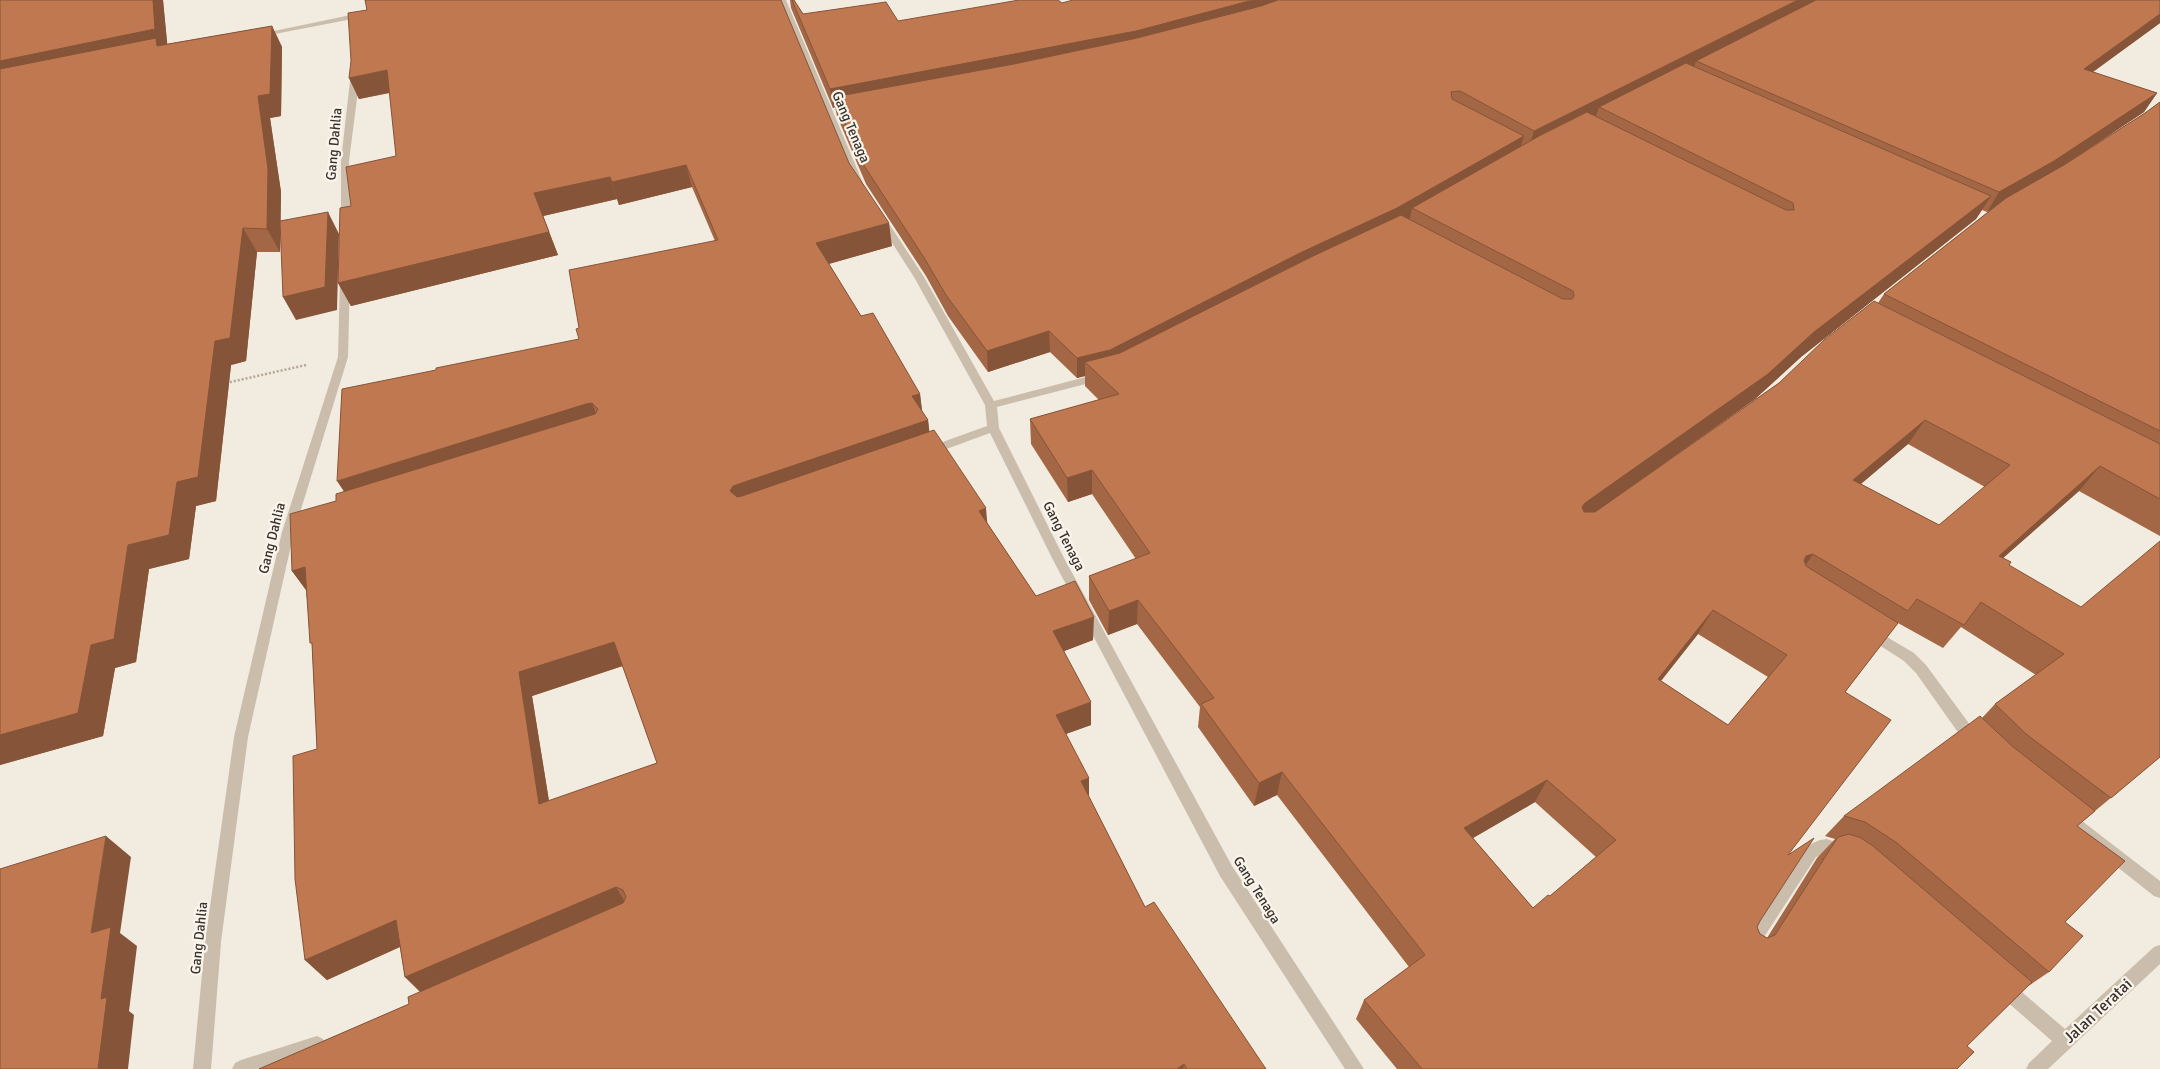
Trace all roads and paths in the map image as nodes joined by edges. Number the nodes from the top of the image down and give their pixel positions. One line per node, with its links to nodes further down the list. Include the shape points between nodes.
1 (782, 0): 7 (street, Gang Tenaga, via 834,112)
2 (372, 13): 3 (street)
3 (350, 16): 4 (street); 5 (street)
4 (351, 32)
5 (246, 37)
6 (353, 57): 9 (street, Gang Dahlia, via 355,83 345,162)
7 (864, 194)
8 (875, 210): 14 (street, Gang Tenaga, via 919,277)
9 (346, 234)
10 (346, 261): 11 (street, Gang Dahlia)
11 (343, 357): 13 (path); 18 (street, Gang Dahlia)
12 (1114, 374): 14 (street)
13 (221, 384)
14 (992, 404): 15 (street, Gang Tenaga)
15 (993, 428): 16 (street); 31 (street, Gang Tenaga, via 1058,558 1226,871)
16 (918, 455)
17 (306, 526): 18 (street)
18 (288, 532): 29 (street, Gang Dahlia, via 241,737 213,942)
19 (1860, 626): 20 (street, via 1908,656 1921,669 1967,734)
20 (1981, 748)
21 (2050, 805): 23 (street)
22 (1861, 864): 24 (street, via 1830,846 1821,845 1810,852)
23 (2160, 891)
24 (1748, 948)
25 (2160, 953): 28 (street, Jalan Teratai)
26 (1992, 978): 28 (street)
27 (332, 1041): 30 (street)
28 (2065, 1041): 32 (street, Jalan Teratai)
29 (202, 1069)
30 (241, 1069)
31 (1355, 1069)
32 (2036, 1069)

